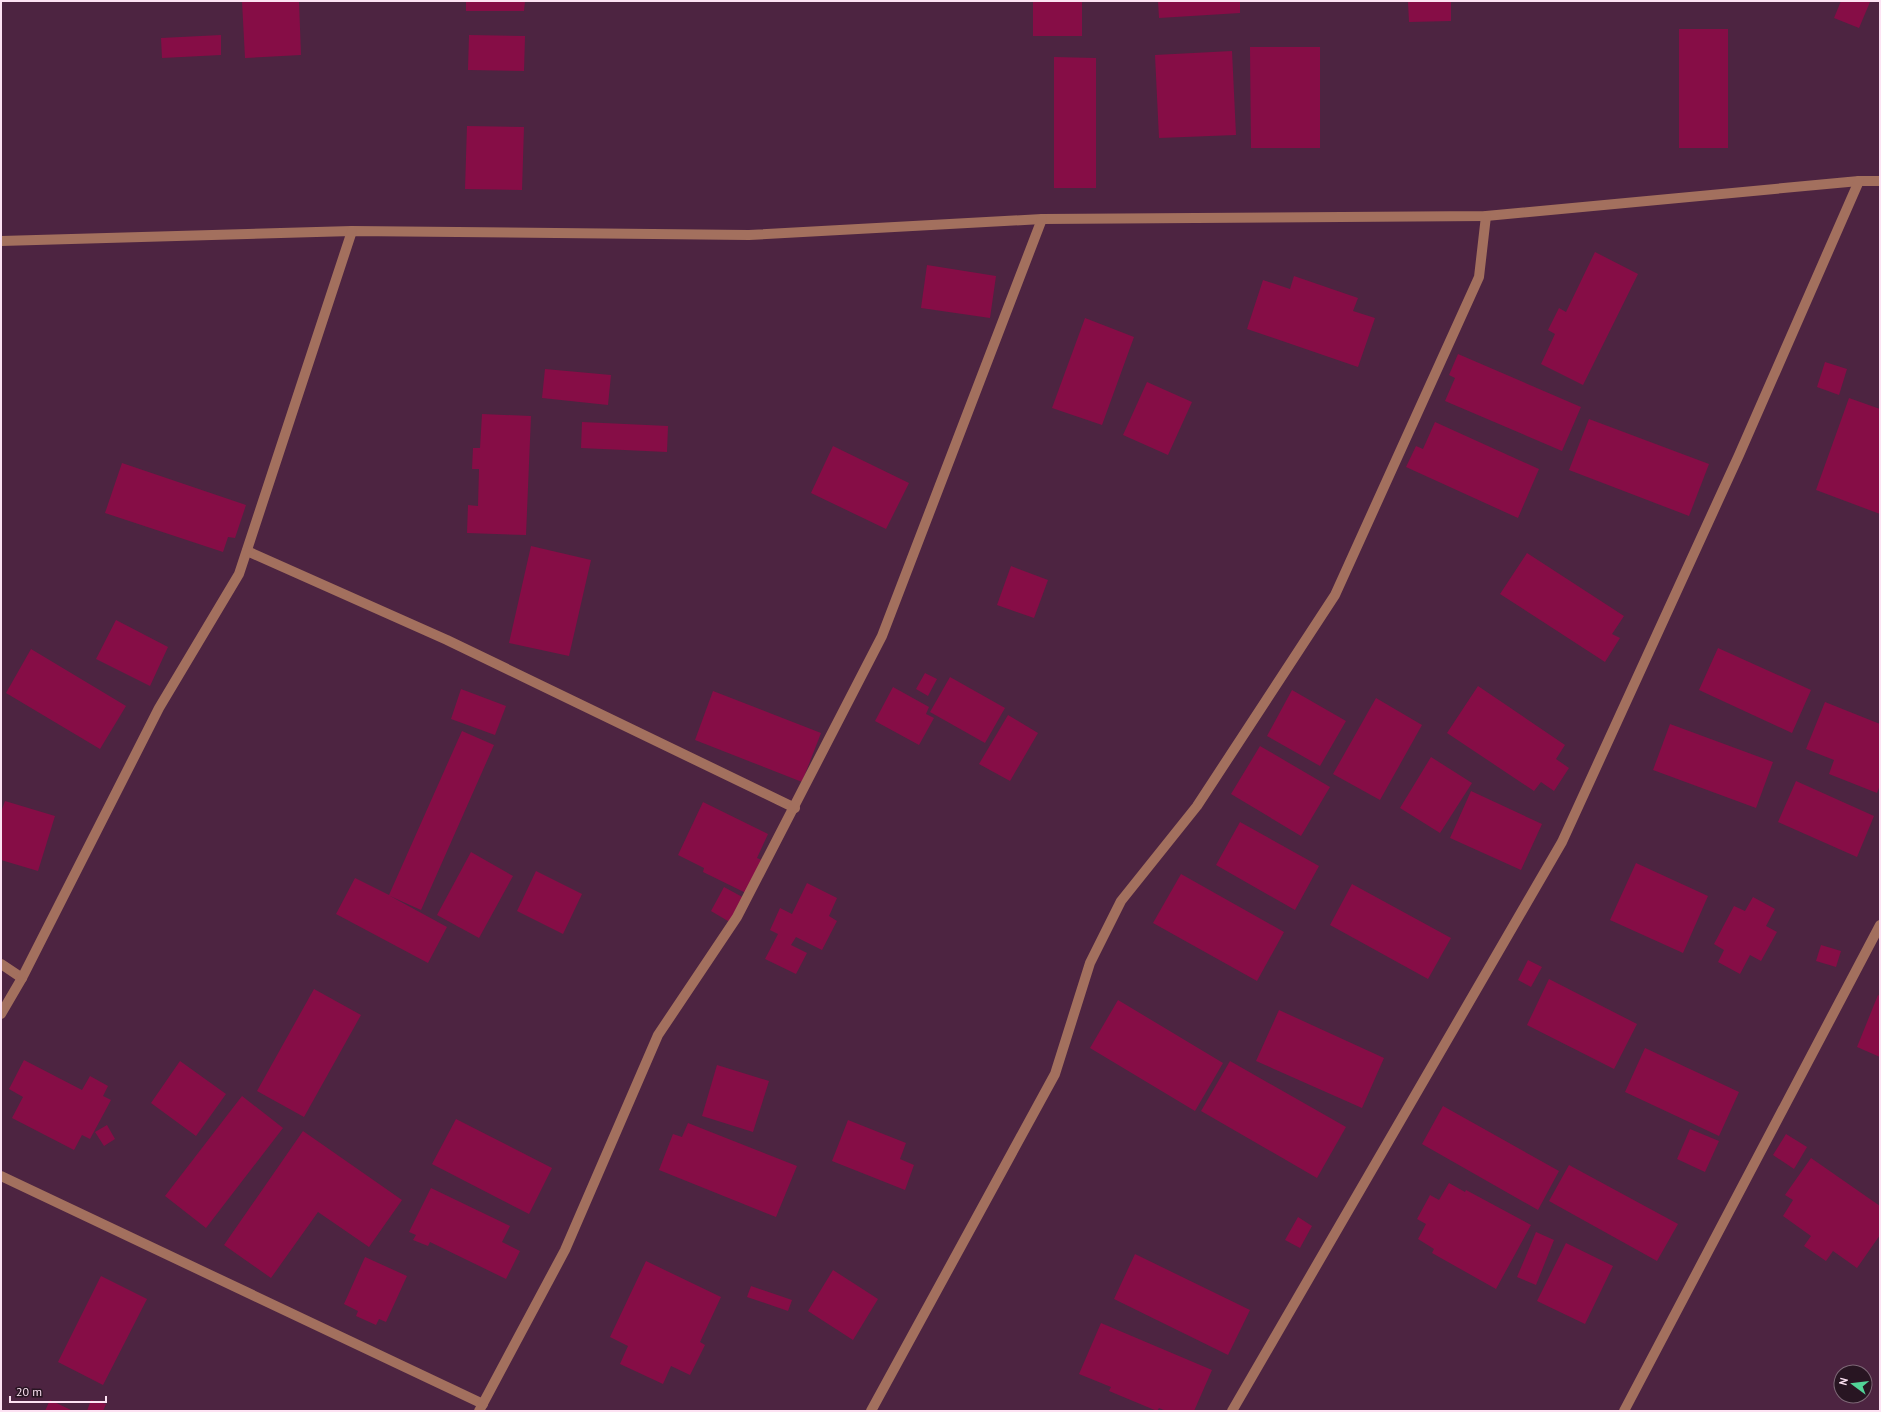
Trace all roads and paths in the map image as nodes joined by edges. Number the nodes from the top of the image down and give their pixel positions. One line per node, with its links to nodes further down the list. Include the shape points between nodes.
1 (1859, 181): 2 (street); 3 (street); 16 (street, via 1739,455 1562,842)
2 (1880, 181)
3 (1486, 216): 4 (street); 15 (street, via 1479,277 1335,595 1197,806 1121,901 1090,963 1055,1074)
4 (1042, 219): 5 (street, via 749,235); 8 (street, via 882,636)
5 (352, 230): 6 (street); 7 (street)
6 (1, 241)
7 (247, 551): 8 (street, via 446,640); 11 (street, via 240,574 159,708)
8 (795, 808): 14 (street, via 737,917 658,1035 565,1250)
9 (1880, 925): 17 (street)
10 (1, 964): 11 (street)
11 (22, 978): 12 (street)
12 (1, 1014)
13 (1, 1176): 14 (street)
14 (481, 1408)
15 (872, 1411)
16 (1232, 1411)
17 (1624, 1411)

